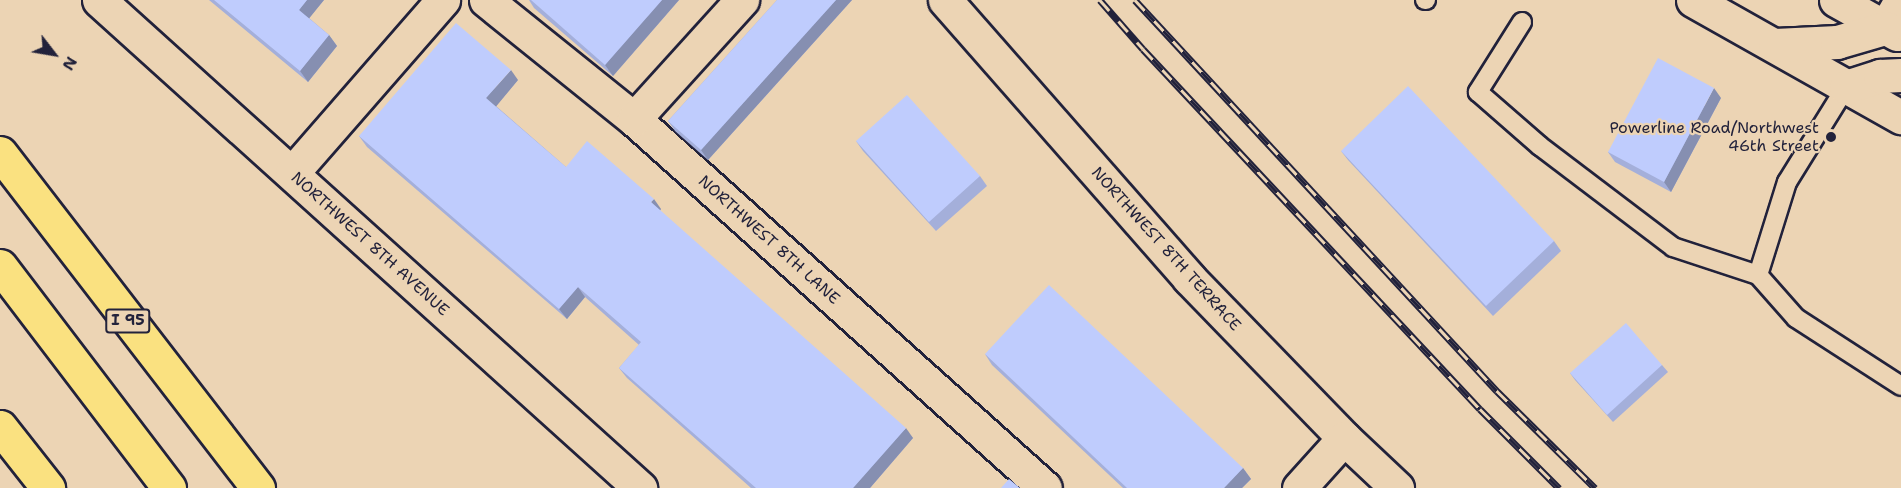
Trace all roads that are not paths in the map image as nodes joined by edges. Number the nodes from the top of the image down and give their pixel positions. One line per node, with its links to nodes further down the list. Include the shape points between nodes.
1 (443, 0): 17 (street)
2 (486, 0): 15 (street, NORTHWEST 8TH LANE)
3 (742, 0): 15 (street)
4 (945, 0): 22 (street, NORTHWEST 8TH TERRACE, via 1189,278)
5 (1693, 0): 11 (street)
6 (1836, 0): 10 (street)
7 (1901, 0): 10 (street)
8 (105, 2): 17 (street, NORTHWEST 8TH AVENUE)
9 (1522, 22): 19 (lane, via 1478,92 1540,146 1673,247)
10 (1893, 32): 11 (street, via 1837,42)
11 (1773, 45): 13 (street)
12 (1901, 75): 13 (street, via 1880,76)
13 (1846, 87): 14 (street); 19 (lane, via 1787,182)
14 (1901, 117)
15 (634, 119): 27 (street, NORTHWEST 8TH LANE)
16 (0, 153): 25 (highway, I 95)
17 (292, 173): 26 (street, NORTHWEST 8TH AVENUE)
18 (0, 266): 24 (highway)
19 (1758, 275): 20 (lane, via 1796,318)
20 (1901, 386)
21 (0, 427): 23 (highway)
22 (1344, 438): 28 (street); 29 (street, NORTHWEST 8TH TERRACE)
23 (48, 488)
24 (169, 488)
25 (258, 488)
26 (640, 488)
27 (1045, 488)
28 (1299, 488)
29 (1397, 488)

